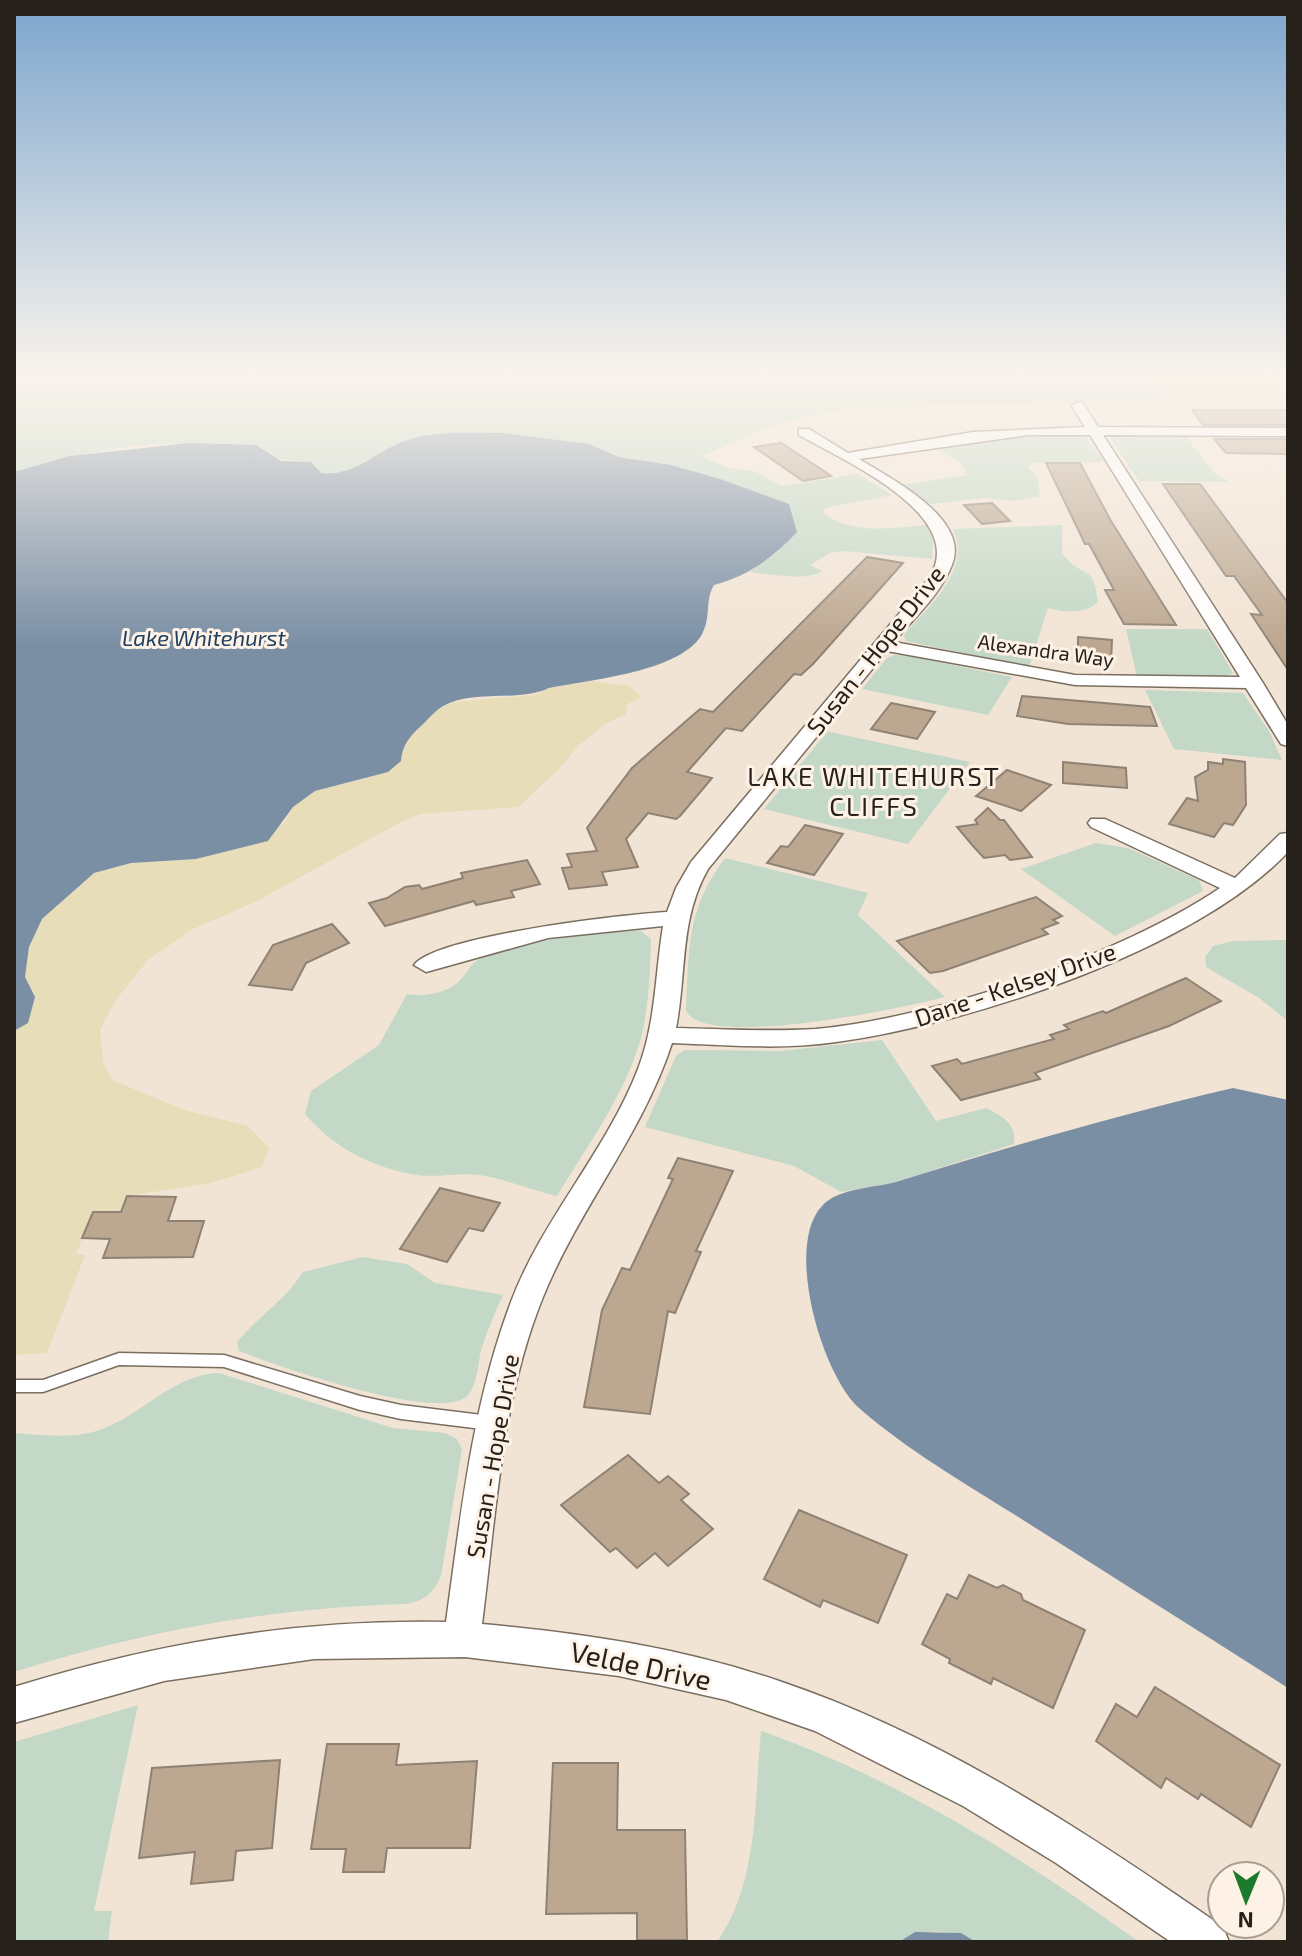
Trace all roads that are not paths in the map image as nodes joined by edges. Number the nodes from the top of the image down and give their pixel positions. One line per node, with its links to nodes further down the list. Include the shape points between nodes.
1 (859, 465): 3 (street, Susan - Hope Drive, via 920,505 947,541 941,570)
2 (1117, 465): 4 (street)
3 (883, 645): 4 (street, Alexandra Way, via 1075,680); 9 (street, Susan - Hope Drive, via 699,867)
4 (1254, 683): 5 (street)
5 (1288, 740)
6 (1098, 823): 8 (street)
7 (1288, 839): 8 (street, Dane - Kelsey Drive)
8 (1237, 887): 11 (street, Dane - Kelsey Drive, via 1123,947 954,1009 836,1034)
9 (675, 919): 10 (street, via 547,929); 11 (street, Susan - Hope Drive)
10 (426, 965)
11 (662, 1035): 13 (street, Susan - Hope Drive, via 626,1119 527,1299)
12 (14, 1386): 13 (lane, via 43,1386 119,1359 224,1361 360,1403)
13 (493, 1423): 14 (street, Susan - Hope Drive)
14 (462, 1637): 15 (street, Velde Drive, via 340,1639 187,1657 100,1676); 16 (street, Velde Drive, via 649,1664 825,1716 994,1800 1110,1872)
15 (14, 1705)
16 (1208, 1942)

